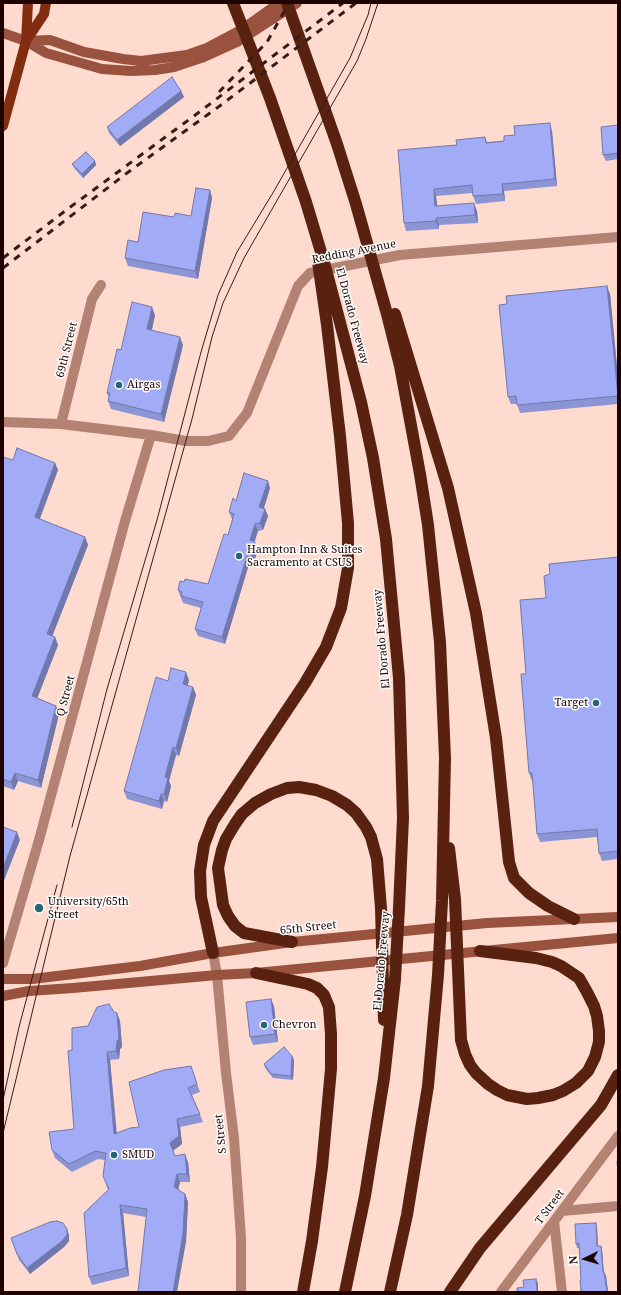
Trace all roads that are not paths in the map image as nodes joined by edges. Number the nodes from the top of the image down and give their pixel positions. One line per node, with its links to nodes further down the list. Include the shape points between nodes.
1 (28, 3): 8 (main road)
2 (46, 3): 8 (main road, via 44,14)
3 (233, 3): 10 (highway, El Dorado Freeway, via 270,98)
4 (279, 3): 8 (main road, via 241,30 207,48 187,55 141,61 84,52 50,40)
5 (287, 3): 13 (highway, via 334,136)
6 (297, 3): 8 (main road, via 237,42 204,57 155,70 125,71 102,68 46,53)
7 (3, 34): 8 (main road)
8 (26, 41): 9 (main road)
9 (3, 126)
10 (306, 202): 23 (highway, via 318,261 340,436 348,523 348,568 341,608 326,647 213,821 204,845 200,871 202,897); 28 (highway, El Dorado Freeway, via 361,402 372,451 387,547 399,678 403,818 399,908)
11 (618, 237): 16 (street, Redding Avenue, via 400,255 310,273 298,286 247,413 229,436 208,441 186,441)
12 (101, 285): 15 (street, 69th Street, via 92,299)
13 (391, 314): 17 (highway, via 429,532 443,690); 19 (highway, via 448,488 476,613 496,738 512,872 514,878 529,893)
14 (3, 422): 15 (street)
15 (61, 424): 16 (street)
16 (151, 435): 24 (street, Q Street)
17 (445, 808): 22 (highway, via 455,899 461,1040 470,1065 488,1084 507,1095 527,1099 553,1095 576,1083 588,1072 599,1042 594,1006 579,978 552,962); 38 (highway, via 438,975 428,1086 407,1216)
18 (618, 917): 19 (main road, 65th Street)
19 (574, 919): 21 (main road, 65th Street, via 488,923)
20 (618, 938): 22 (main road)
21 (292, 942): 23 (main road, 65th Street); 28 (highway, via 244,933 235,926 223,905 218,868 226,839 242,814 271,794 282,789 299,787 332,796 356,813 366,827 377,859)
22 (480, 952): 25 (main road)
23 (214, 953): 26 (street, S Street); 27 (main road, 65th Street, via 140,966 32,979)
24 (3, 963)
25 (256, 973): 26 (main road); 36 (highway, via 317,988 324,995 329,1007 331,1069 322,1167)
26 (217, 975): 29 (main road, via 29,991); 35 (street, S Street, via 238,1180)
27 (3, 979)
28 (389, 979): 37 (highway, via 384,1078 365,1196)
29 (3, 996)
30 (618, 1075): 39 (highway, via 601,1105 480,1248)
31 (618, 1136): 33 (street, T Street)
32 (618, 1206): 33 (street)
33 (562, 1211): 34 (street, T Street)
34 (554, 1221): 40 (street, T Street); 41 (street)
35 (241, 1292)
36 (303, 1292)
37 (345, 1292)
38 (390, 1292)
39 (450, 1292)
40 (501, 1292)
41 (562, 1292)

